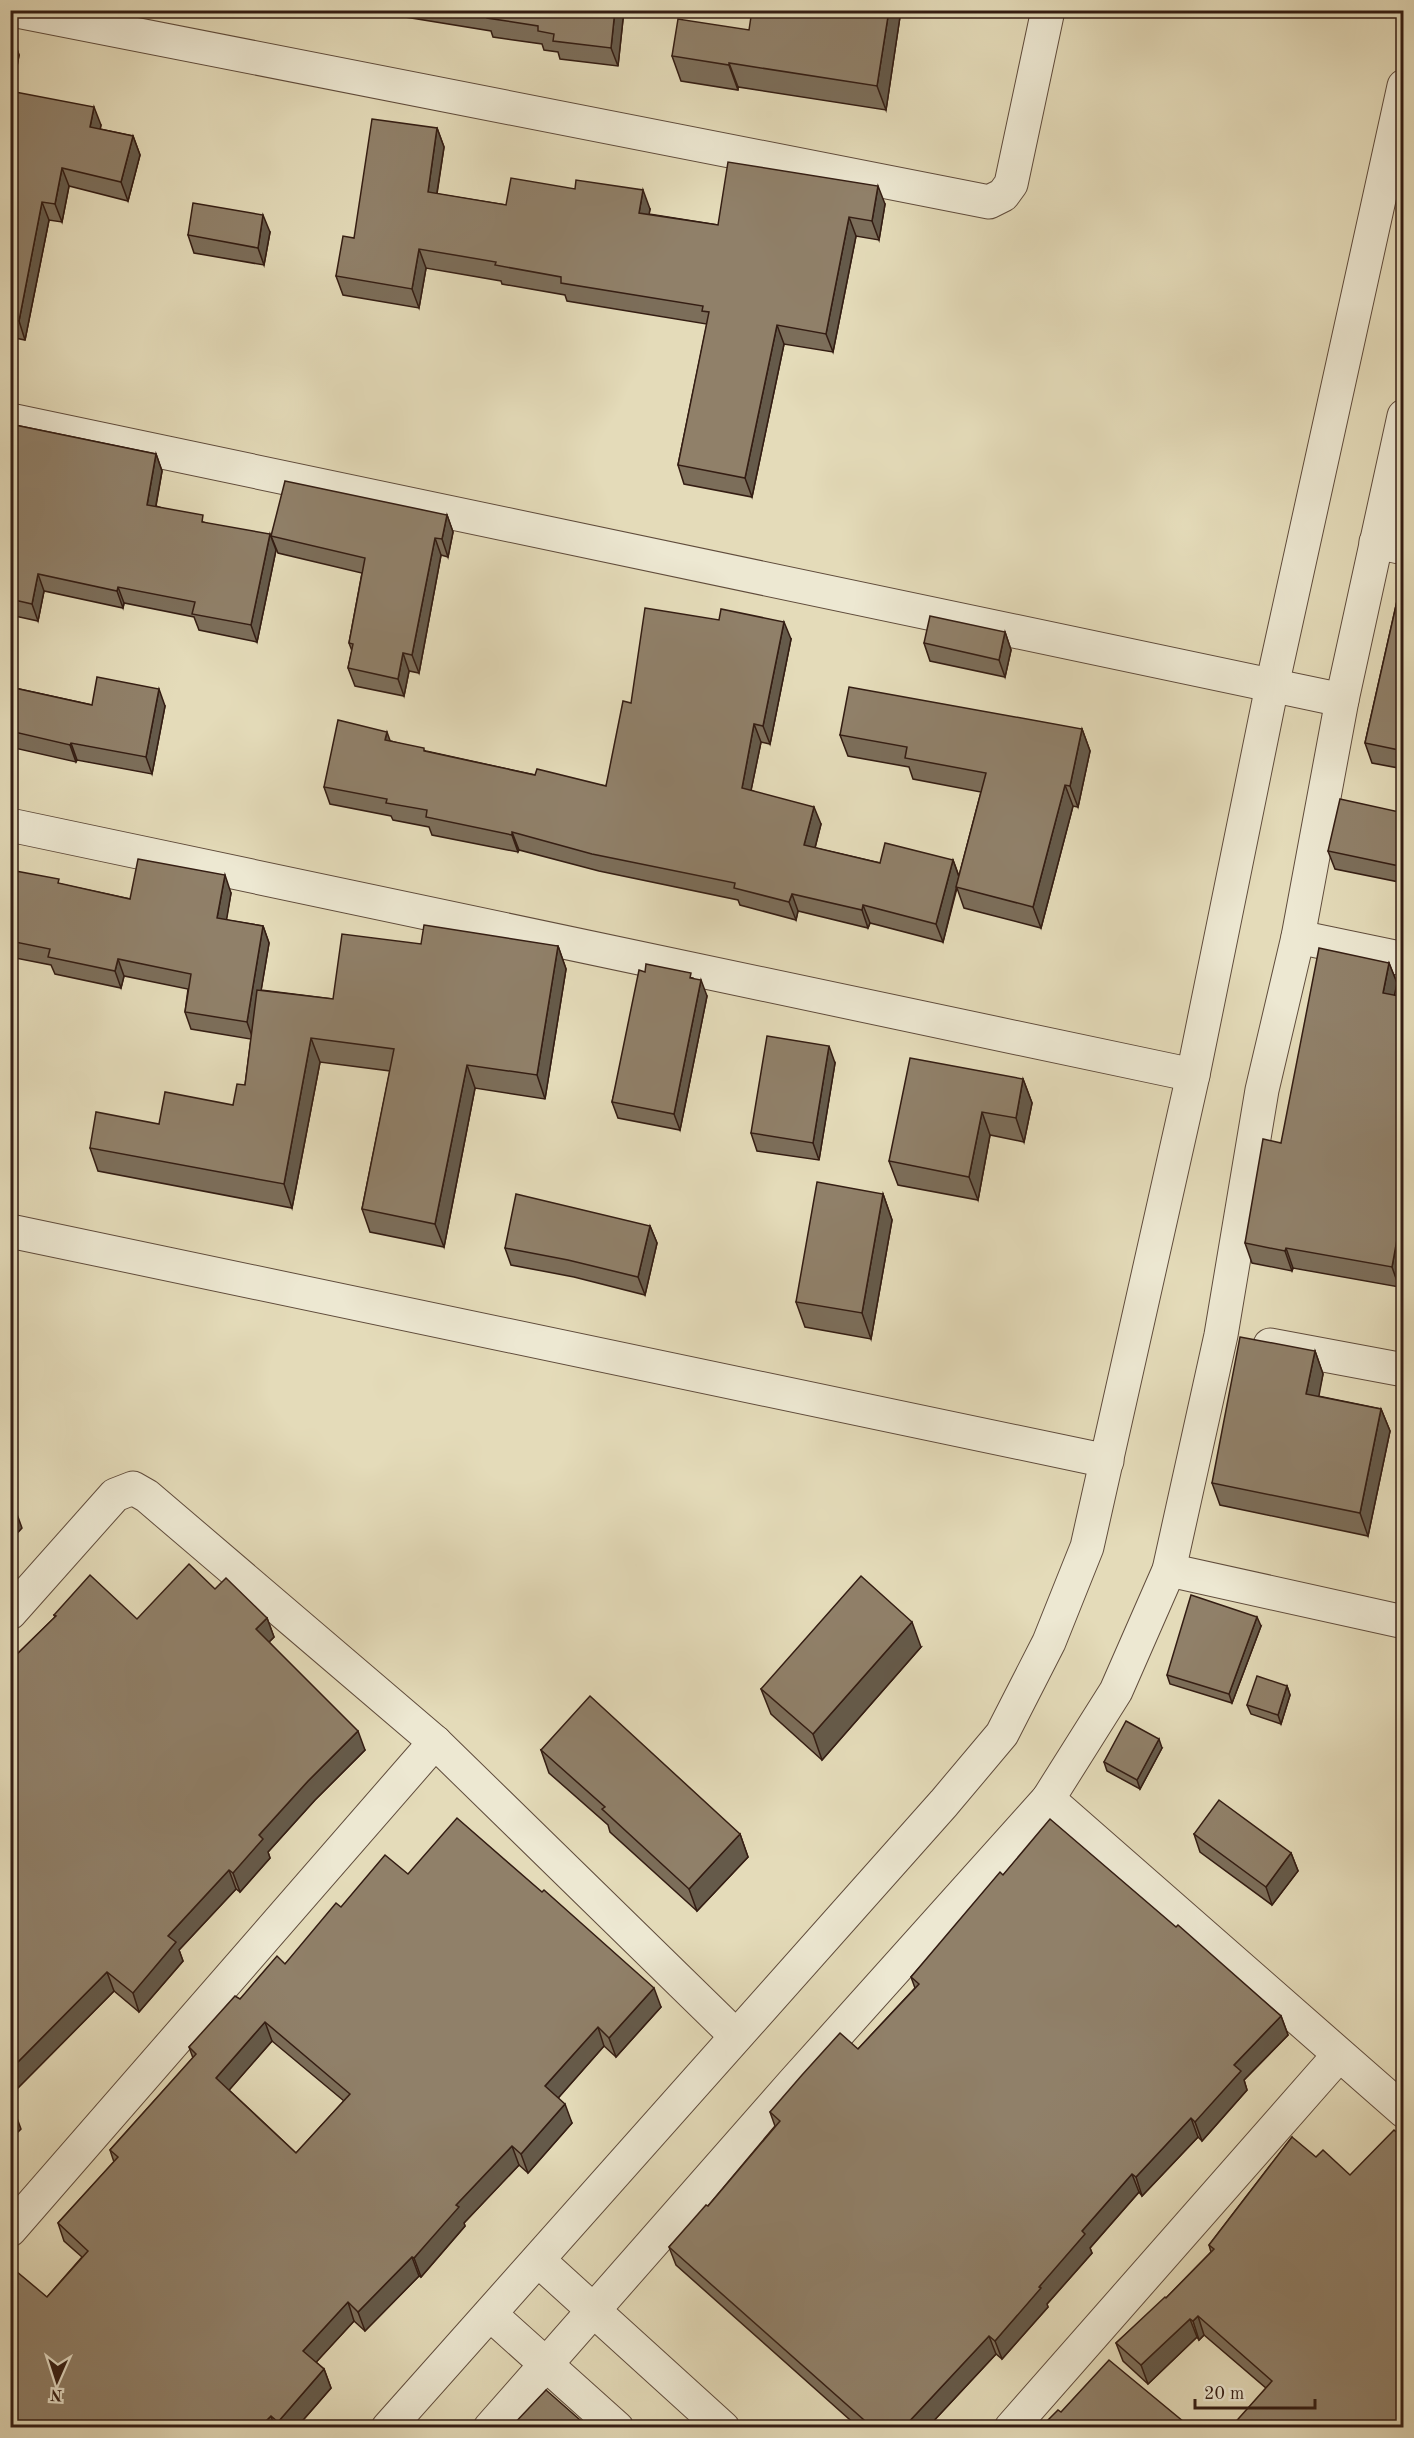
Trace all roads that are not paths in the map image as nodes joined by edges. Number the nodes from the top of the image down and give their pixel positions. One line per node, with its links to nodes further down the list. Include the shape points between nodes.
1 (12, 10): 2 (street, via 989,202 1003,195 1011,184)
2 (1048, 10)
3 (1404, 86): 7 (street)
4 (1404, 416): 6 (street)
5 (10, 420): 7 (street)
6 (1390, 545): 8 (street)
7 (1272, 686): 8 (street); 12 (street)
8 (1342, 700): 10 (street)
9 (10, 825): 12 (street)
10 (1298, 937): 11 (street); 14 (street, via 1262,1089)
11 (1404, 959)
12 (1193, 1075): 16 (street)
13 (10, 1231): 16 (street)
14 (1221, 1335): 15 (street); 17 (street)
15 (1404, 1370)
16 (1107, 1461): 22 (street, via 1087,1547 1049,1642 1002,1734)
17 (1169, 1570): 19 (street); 21 (street, via 1116,1691)
18 (10, 1613): 20 (street, via 115,1495 133,1488)
19 (1404, 1622)
20 (435, 1742): 22 (street); 25 (street)
21 (1048, 1799): 23 (street); 27 (street)
22 (736, 2036): 26 (street)
23 (1339, 2055): 24 (street); 34 (street)
24 (1404, 2111)
25 (10, 2230)
26 (538, 2260): 27 (street); 28 (street)
27 (592, 2311): 29 (street); 33 (street)
28 (490, 2314): 29 (street); 30 (street)
29 (546, 2364): 31 (street); 32 (street)
30 (388, 2427)
31 (490, 2427)
32 (617, 2427)
33 (723, 2427)
34 (1011, 2427)

